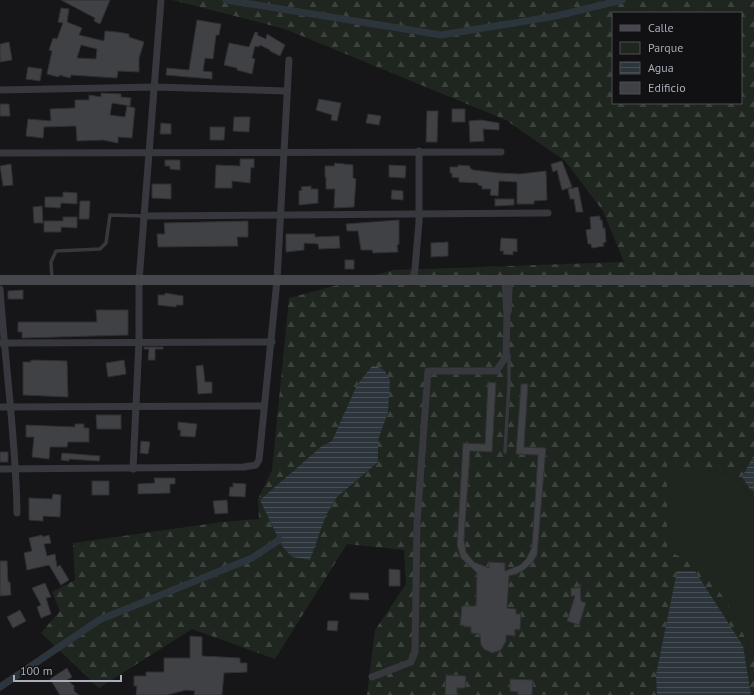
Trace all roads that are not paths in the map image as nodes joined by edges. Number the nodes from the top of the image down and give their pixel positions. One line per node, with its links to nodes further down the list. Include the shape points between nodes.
1 (161, 0): 3 (street)
2 (289, 60): 5 (street)
3 (155, 87): 4 (street); 5 (street); 6 (street)
4 (0, 90)
5 (287, 91): 9 (street)
6 (149, 151): 8 (street); 9 (street); 14 (street)
7 (419, 151): 9 (street); 10 (street); 12 (street)
8 (0, 152)
9 (284, 152): 13 (street)
10 (501, 152)
11 (548, 213): 12 (street)
12 (419, 214): 13 (street); 19 (street)
13 (280, 215): 14 (street); 17 (street)
14 (144, 216): 16 (lane, via 110,215 106,243 100,249 56,250 52,262); 22 (street)
15 (0, 280): 16 (street)
16 (52, 280): 22 (street)
17 (277, 280): 18 (street); 22 (street); 25 (street)
18 (380, 280): 19 (street); 36 (street, via 505,281 507,316 506,357 496,371 428,371 417,522 415,652 412,662)
19 (414, 280): 20 (street)
20 (511, 280): 21 (street); 31 (lane)
21 (754, 280)
22 (139, 281): 24 (street)
23 (0, 289): 26 (street)
24 (139, 342): 25 (street); 26 (street); 27 (street)
25 (272, 342): 28 (street)
26 (2, 343): 30 (street)
27 (136, 406): 28 (street); 30 (street); 34 (street)
28 (264, 406): 34 (street, via 259,460 256,465)
29 (0, 407): 30 (street)
30 (12, 407): 32 (street)
31 (505, 452)
32 (16, 468): 33 (street); 34 (street); 35 (street)
33 (0, 469)
34 (133, 469)
35 (17, 514)
36 (372, 677)

